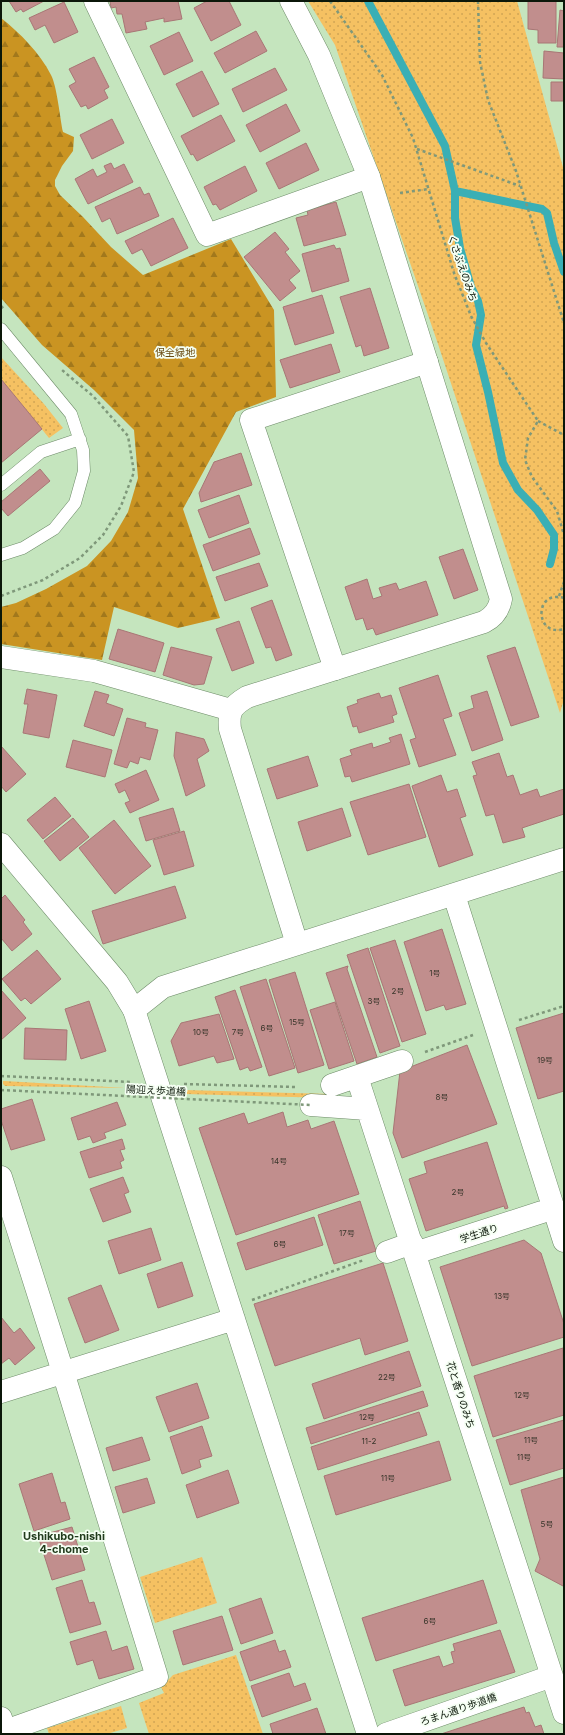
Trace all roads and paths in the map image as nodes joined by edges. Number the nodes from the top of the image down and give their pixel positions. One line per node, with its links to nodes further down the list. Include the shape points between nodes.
1 (94, 1): 6 (street, via 207,235)
2 (292, 1): 6 (street, via 320,55)
3 (330, 1): 5 (path, くさぶえのみち, via 382,75)
4 (478, 1): 7 (path, via 480,62 488,100)
5 (417, 149): 7 (path); 8 (path, くさぶえのみち)
6 (372, 187): 8 (path); 11 (street)
7 (521, 187): 9 (path)
8 (429, 189): 12 (path, くさぶえのみち, via 454,273 471,316)
9 (564, 323)
10 (1, 329): 14 (lane, via 71,414)
11 (427, 362): 23 (street, via 500,592 500,605 494,615 484,622); 23 (street, via 252,420)
12 (538, 421): 13 (path); 16 (path, via 528,438 525,460 532,477 557,511)
13 (564, 435)
14 (80, 439): 15 (lane, via 41,452); 17 (lane, via 84,471 75,503 54,529 23,548)
15 (1, 485)
16 (564, 535)
17 (1, 555)
18 (564, 582): 19 (path)
19 (559, 596): 20 (path); 21 (path, via 544,603 541,616 546,626 556,630)
20 (564, 598)
21 (564, 629)
22 (1, 657): 24 (street, via 94,670)
23 (335, 669): 24 (street, via 247,697)
24 (231, 710): 28 (street, via 230,729)
25 (1, 844): 29 (street, via 117,982)
26 (564, 859): 27 (street)
27 (454, 895): 28 (street); 41 (street)
28 (298, 944): 29 (street, via 164,987)
29 (134, 1010): 45 (street)
30 (402, 1061): 32 (street)
31 (1, 1076): 33 (path)
32 (357, 1077): 35 (street); 38 (street, 花と香りのみち)
33 (138, 1083)
34 (178, 1084): 35 (path, via 321,1087)
35 (332, 1085)
36 (1, 1090): 37 (path, 陽迎え歩道橋, bridge)
37 (311, 1105): 38 (street)
38 (367, 1109): 42 (street, 花と香りのみち)
39 (1, 1177): 46 (street)
40 (556, 1207): 42 (street, 学生通り)
41 (564, 1241)
42 (414, 1248): 43 (street, 学生通り); 48 (street, 花と香りのみち)
43 (387, 1252): 44 (path)
44 (248, 1301)
45 (234, 1319): 46 (street); 50 (street)
46 (63, 1372): 47 (street); 49 (street, via 157,1677 5,1731)
47 (1, 1392)
48 (559, 1696): 51 (street, ろまん通り歩道橋, via 516,1694)
49 (1, 1718)
50 (368, 1734)
51 (386, 1734)

